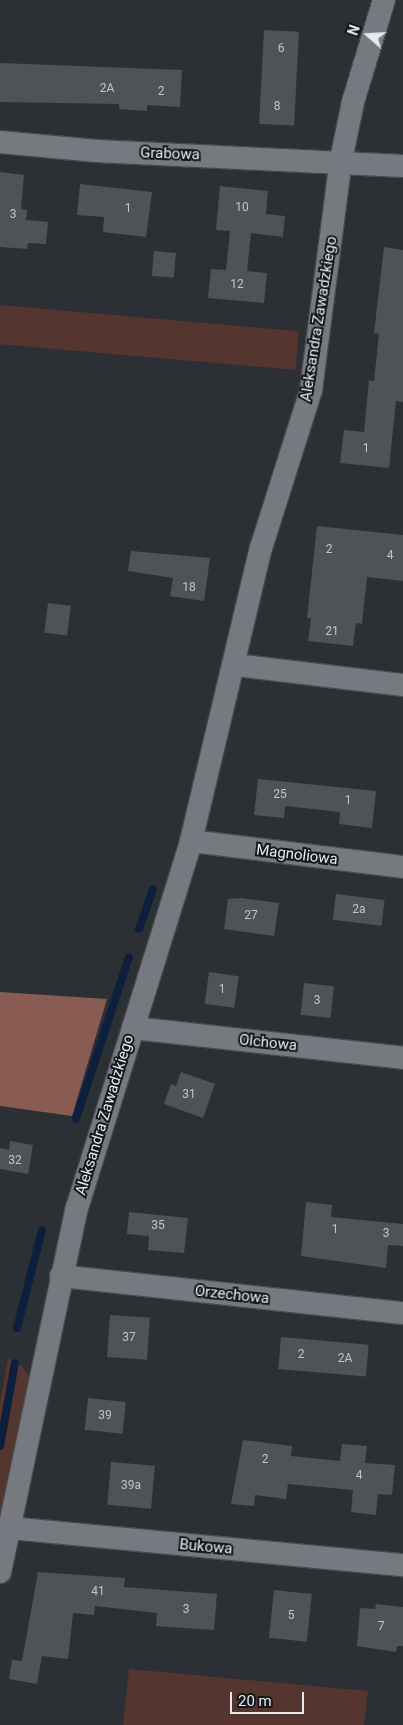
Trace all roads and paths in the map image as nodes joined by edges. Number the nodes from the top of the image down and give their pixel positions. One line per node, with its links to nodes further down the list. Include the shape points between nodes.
1 (384, 0): 3 (street, Aleksandra Zawadzkiego, via 360,76)
2 (0, 142): 3 (street, Grabowa, via 97,151)
3 (341, 160): 4 (street, Grabowa); 5 (street, Aleksandra Zawadzkiego, via 311,390 273,503)
4 (403, 166)
5 (235, 665): 6 (street); 7 (street, Aleksandra Zawadzkiego)
6 (403, 685)
7 (191, 841): 8 (street, Magnoliowa); 9 (street, Aleksandra Zawadzkiego)
8 (403, 867)
9 (132, 1028): 10 (street, Olchowa); 11 (street, Aleksandra Zawadzkiego, via 96,1139)
10 (403, 1058)
11 (61, 1276): 12 (street, Orzechowa); 13 (street, Aleksandra Zawadzkiego)
12 (403, 1313)
13 (9, 1528): 14 (street, Bukowa); 15 (street, Aleksandra Zawadzkiego)
14 (403, 1565)
15 (0, 1572)

